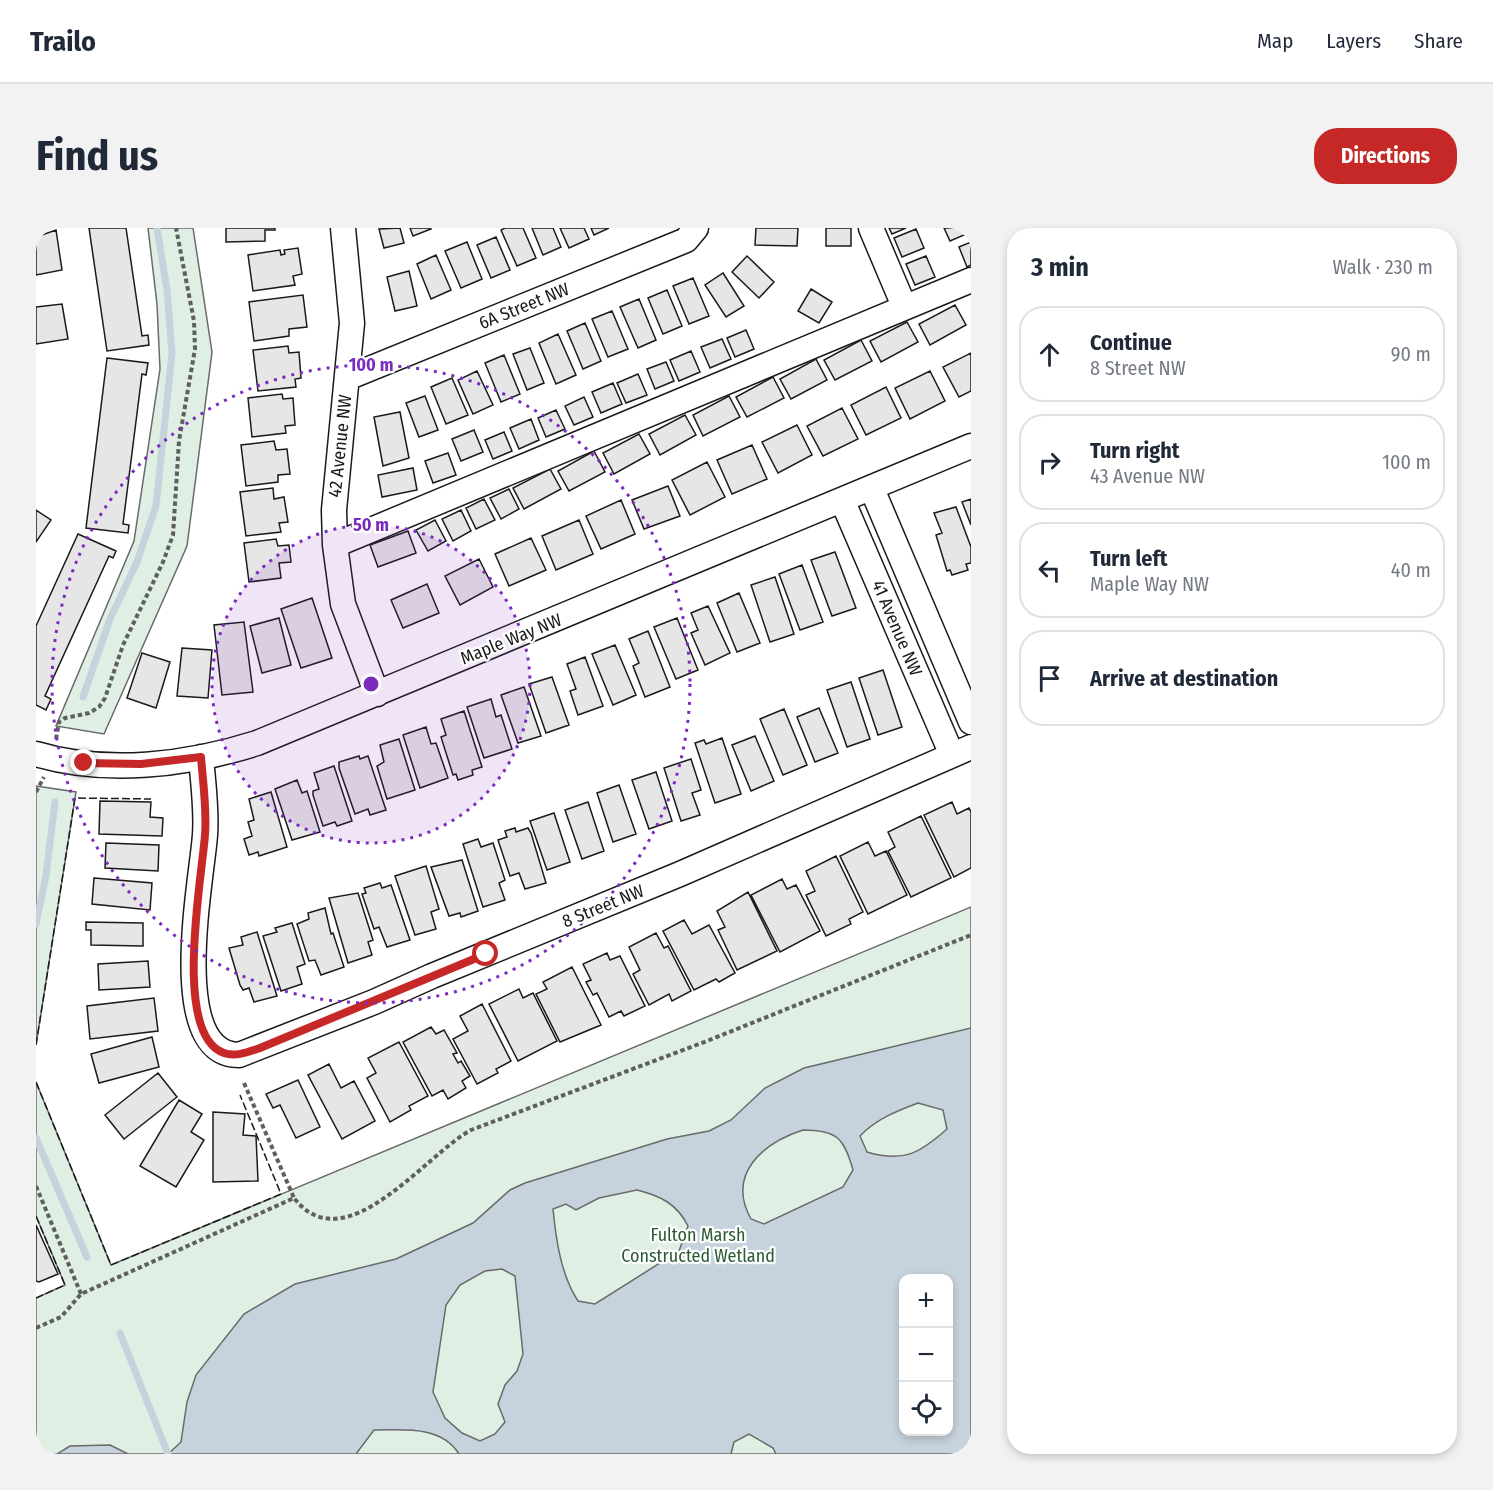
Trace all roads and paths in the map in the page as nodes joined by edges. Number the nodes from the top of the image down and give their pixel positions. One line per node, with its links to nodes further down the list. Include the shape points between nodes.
1 (176, 228): 15 (path, via 191,301 195,349 180,441 173,535 123,645 105,698 89,713 59,722)
2 (343, 228): 7 (street, 42 Avenue NW, via 352,314)
3 (696, 228): 7 (street, 6A Street NW, via 686,240)
4 (871, 228): 6 (street)
5 (971, 280): 6 (street)
6 (904, 306): 11 (street)
7 (347, 378): 11 (street, 42 Avenue NW, via 334,510)
8 (971, 446): 9 (street, Maple Way NW)
9 (872, 489): 10 (street, Maple Way NW); 13 (street, 41 Avenue NW)
10 (843, 502): 12 (street, Maple Way NW); 14 (street, 41 Avenue NW)
11 (335, 545): 12 (street, 42 Avenue NW, via 343,603)
12 (377, 694): 16 (street, Maple Way NW, via 257,743)
13 (971, 723)
14 (961, 751): 16 (street, 8 Street NW, via 374,1002 260,1048 232,1055 222,1052 210,1040 195,999 193,954 205,835)
15 (45, 757): 16 (street, Maple Way NW, via 118,764); 17 (path)
16 (201, 757)
17 (36, 792)
18 (971, 935): 21 (path, via 471,1130 449,1143 393,1194 369,1208 328,1219 312,1216)
19 (244, 1083): 21 (path)
20 (36, 1186): 22 (path)
21 (294, 1198): 22 (path)
22 (81, 1294): 23 (path, via 61,1317)
23 (36, 1328)

